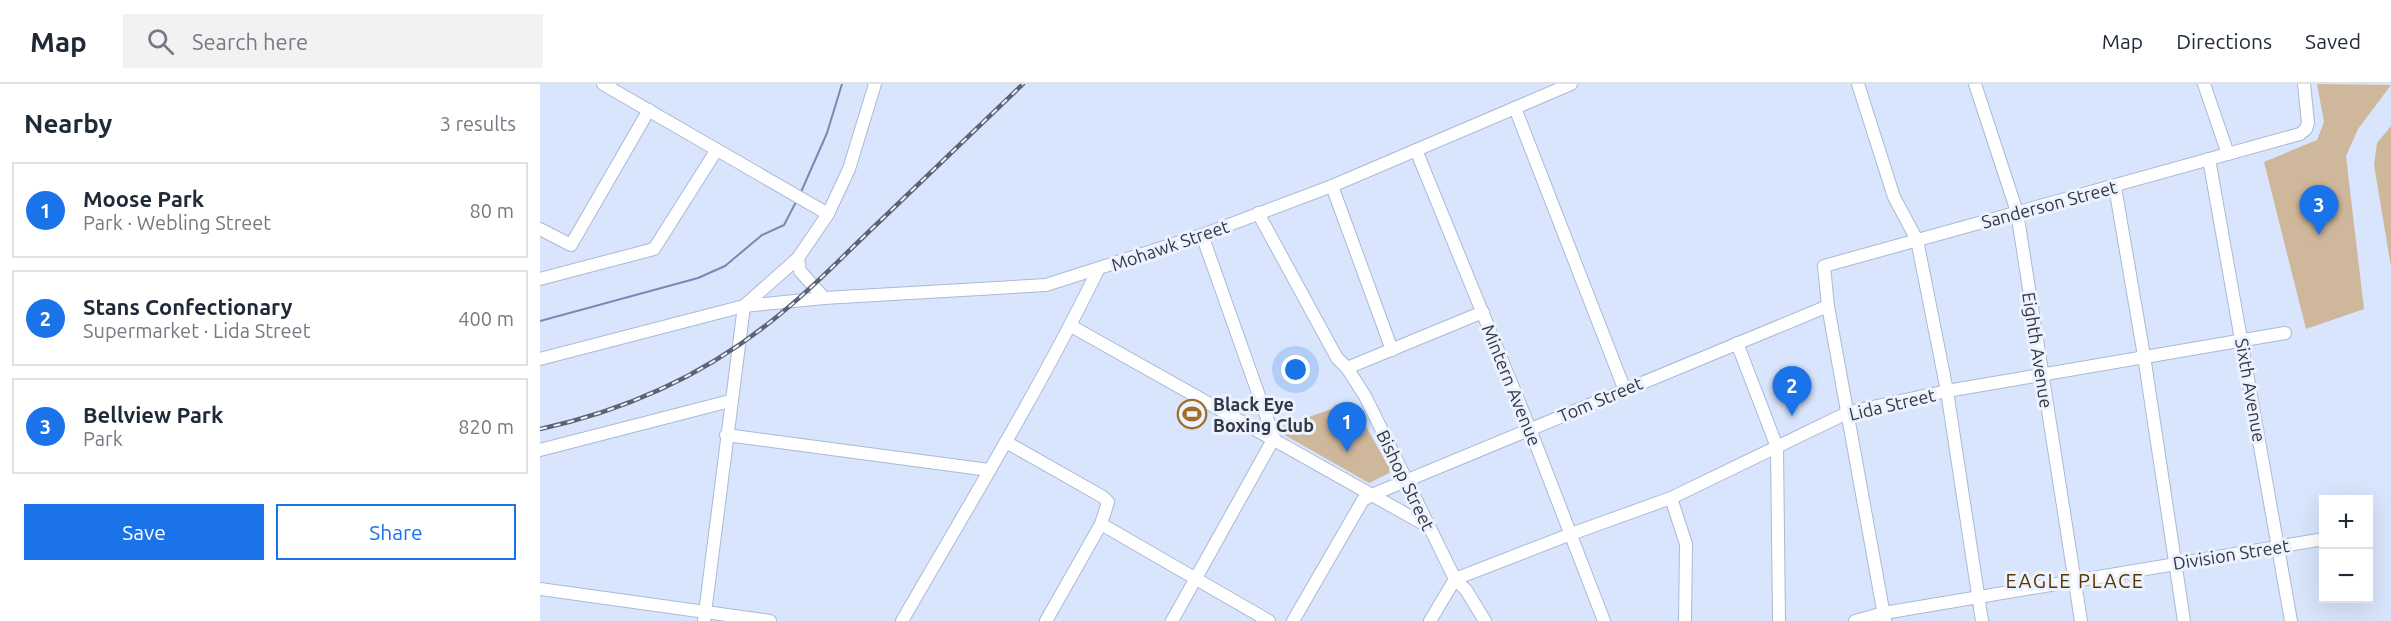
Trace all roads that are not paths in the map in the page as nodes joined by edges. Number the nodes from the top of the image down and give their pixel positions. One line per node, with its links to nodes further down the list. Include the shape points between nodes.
1 (603, 84): 9 (street)
2 (875, 84): 16 (street, via 849,169)
3 (1571, 84): 8 (street, Mohawk Street)
4 (1858, 84): 21 (street, via 1894,197)
5 (1975, 84): 17 (street, Eighth Avenue)
6 (2204, 84): 12 (street)
7 (2304, 84): 12 (street, Sanderson Street, via 2306,129)
8 (1515, 108): 10 (street, Mohawk Street); 38 (street)
9 (649, 110): 11 (street); 19 (street, via 571,246)
10 (1416, 150): 14 (street, Mohawk Street); 28 (street, Mintern Avenue)
11 (716, 151): 16 (street); 24 (street, via 654,249)
12 (2228, 154): 13 (street, Sanderson Street)
13 (2209, 159): 15 (street, Sanderson Street); 31 (street, Sixth Avenue)
14 (1332, 186): 18 (street, Mohawk Street); 33 (street)
15 (2115, 187): 17 (street, Sanderson Street); 34 (street)
16 (824, 212): 22 (street)
17 (2017, 212): 21 (street, Sanderson Street); 37 (street, Eighth Avenue)
18 (1258, 213): 20 (street, Mohawk Street); 36 (street, Bishop Street, via 1337,358)
19 (540, 229)
20 (1202, 235): 23 (street, Mohawk Street); 44 (street)
21 (1917, 240): 27 (street, Sanderson Street, via 1824,266); 39 (street)
22 (798, 258): 25 (street, via 800,271); 26 (street)
23 (1098, 270): 25 (street, Mohawk Street, via 1046,285); 29 (street)
24 (540, 279)
25 (824, 298): 26 (street, Mohawk Street)
26 (744, 306): 35 (street, Mohawk Street); 40 (street)
27 (1828, 306): 32 (street, Tom Street); 41 (street)
28 (1483, 312): 33 (street); 42 (street, Mintern Avenue)
29 (1071, 326): 44 (street); 45 (street)
30 (2285, 333): 31 (street, Lida Street)
31 (2241, 340): 34 (street, Lida Street); 56 (street, Sixth Avenue)
32 (1737, 344): 38 (street, Tom Street); 46 (street)
33 (1392, 350): 36 (street)
34 (2145, 356): 37 (street, Lida Street); 57 (street)
35 (540, 359)
36 (1347, 368): 49 (street, Bishop Street)
37 (2041, 375): 39 (street, Lida Street); 60 (street, Eighth Avenue)
38 (1624, 388): 42 (street, Tom Street)
39 (1947, 391): 41 (street, Lida Street); 62 (street)
40 (730, 401): 43 (street); 47 (street)
41 (1848, 412): 46 (street, Lida Street); 64 (street)
42 (1530, 429): 49 (street, Tom Street); 54 (street, Mintern Avenue)
43 (726, 435): 48 (street); 63 (street)
44 (1274, 438): 50 (street); 58 (street)
45 (1006, 442): 48 (street); 52 (street, via 1103,497 1108,506)
46 (1778, 447): 51 (street, Lida Street); 75 (street)
47 (540, 450)
48 (989, 470): 66 (street)
49 (1407, 478): 50 (street, Tom Street); 53 (street, Bishop Street)
50 (1374, 494): 53 (street); 70 (street, via 1364,500)
51 (1671, 498): 54 (street, Lida Street); 74 (street, via 1686,544)
52 (1101, 524): 58 (street); 67 (street)
53 (1429, 526): 59 (street, Bishop Street)
54 (1571, 534): 59 (street, Lida Street); 73 (street, Mintern Avenue)
55 (2319, 540): 56 (street, Division Street)
56 (2279, 546): 57 (street, Division Street); 80 (street, Sixth Avenue)
57 (2175, 563): 60 (street, Division Street); 79 (street)
58 (1196, 578): 68 (street); 69 (street)
59 (1455, 579): 71 (street); 72 (street, Bishop Street)
60 (2074, 580): 62 (street, Division Street); 78 (street, Eighth Avenue)
61 (540, 589): 63 (street)
62 (1978, 598): 64 (street, Division Street); 77 (street)
63 (704, 617): 65 (street)
64 (1884, 617): 76 (street, Division Street)
65 (770, 621)
66 (902, 621)
67 (1046, 621)
68 (1172, 621)
69 (1269, 621)
70 (1293, 621)
71 (1430, 621)
72 (1485, 621)
73 (1605, 621)
74 (1685, 621)
75 (1779, 621)
76 (1855, 621)
77 (1982, 621)
78 (2081, 621)
79 (2184, 621)
80 (2291, 621)

